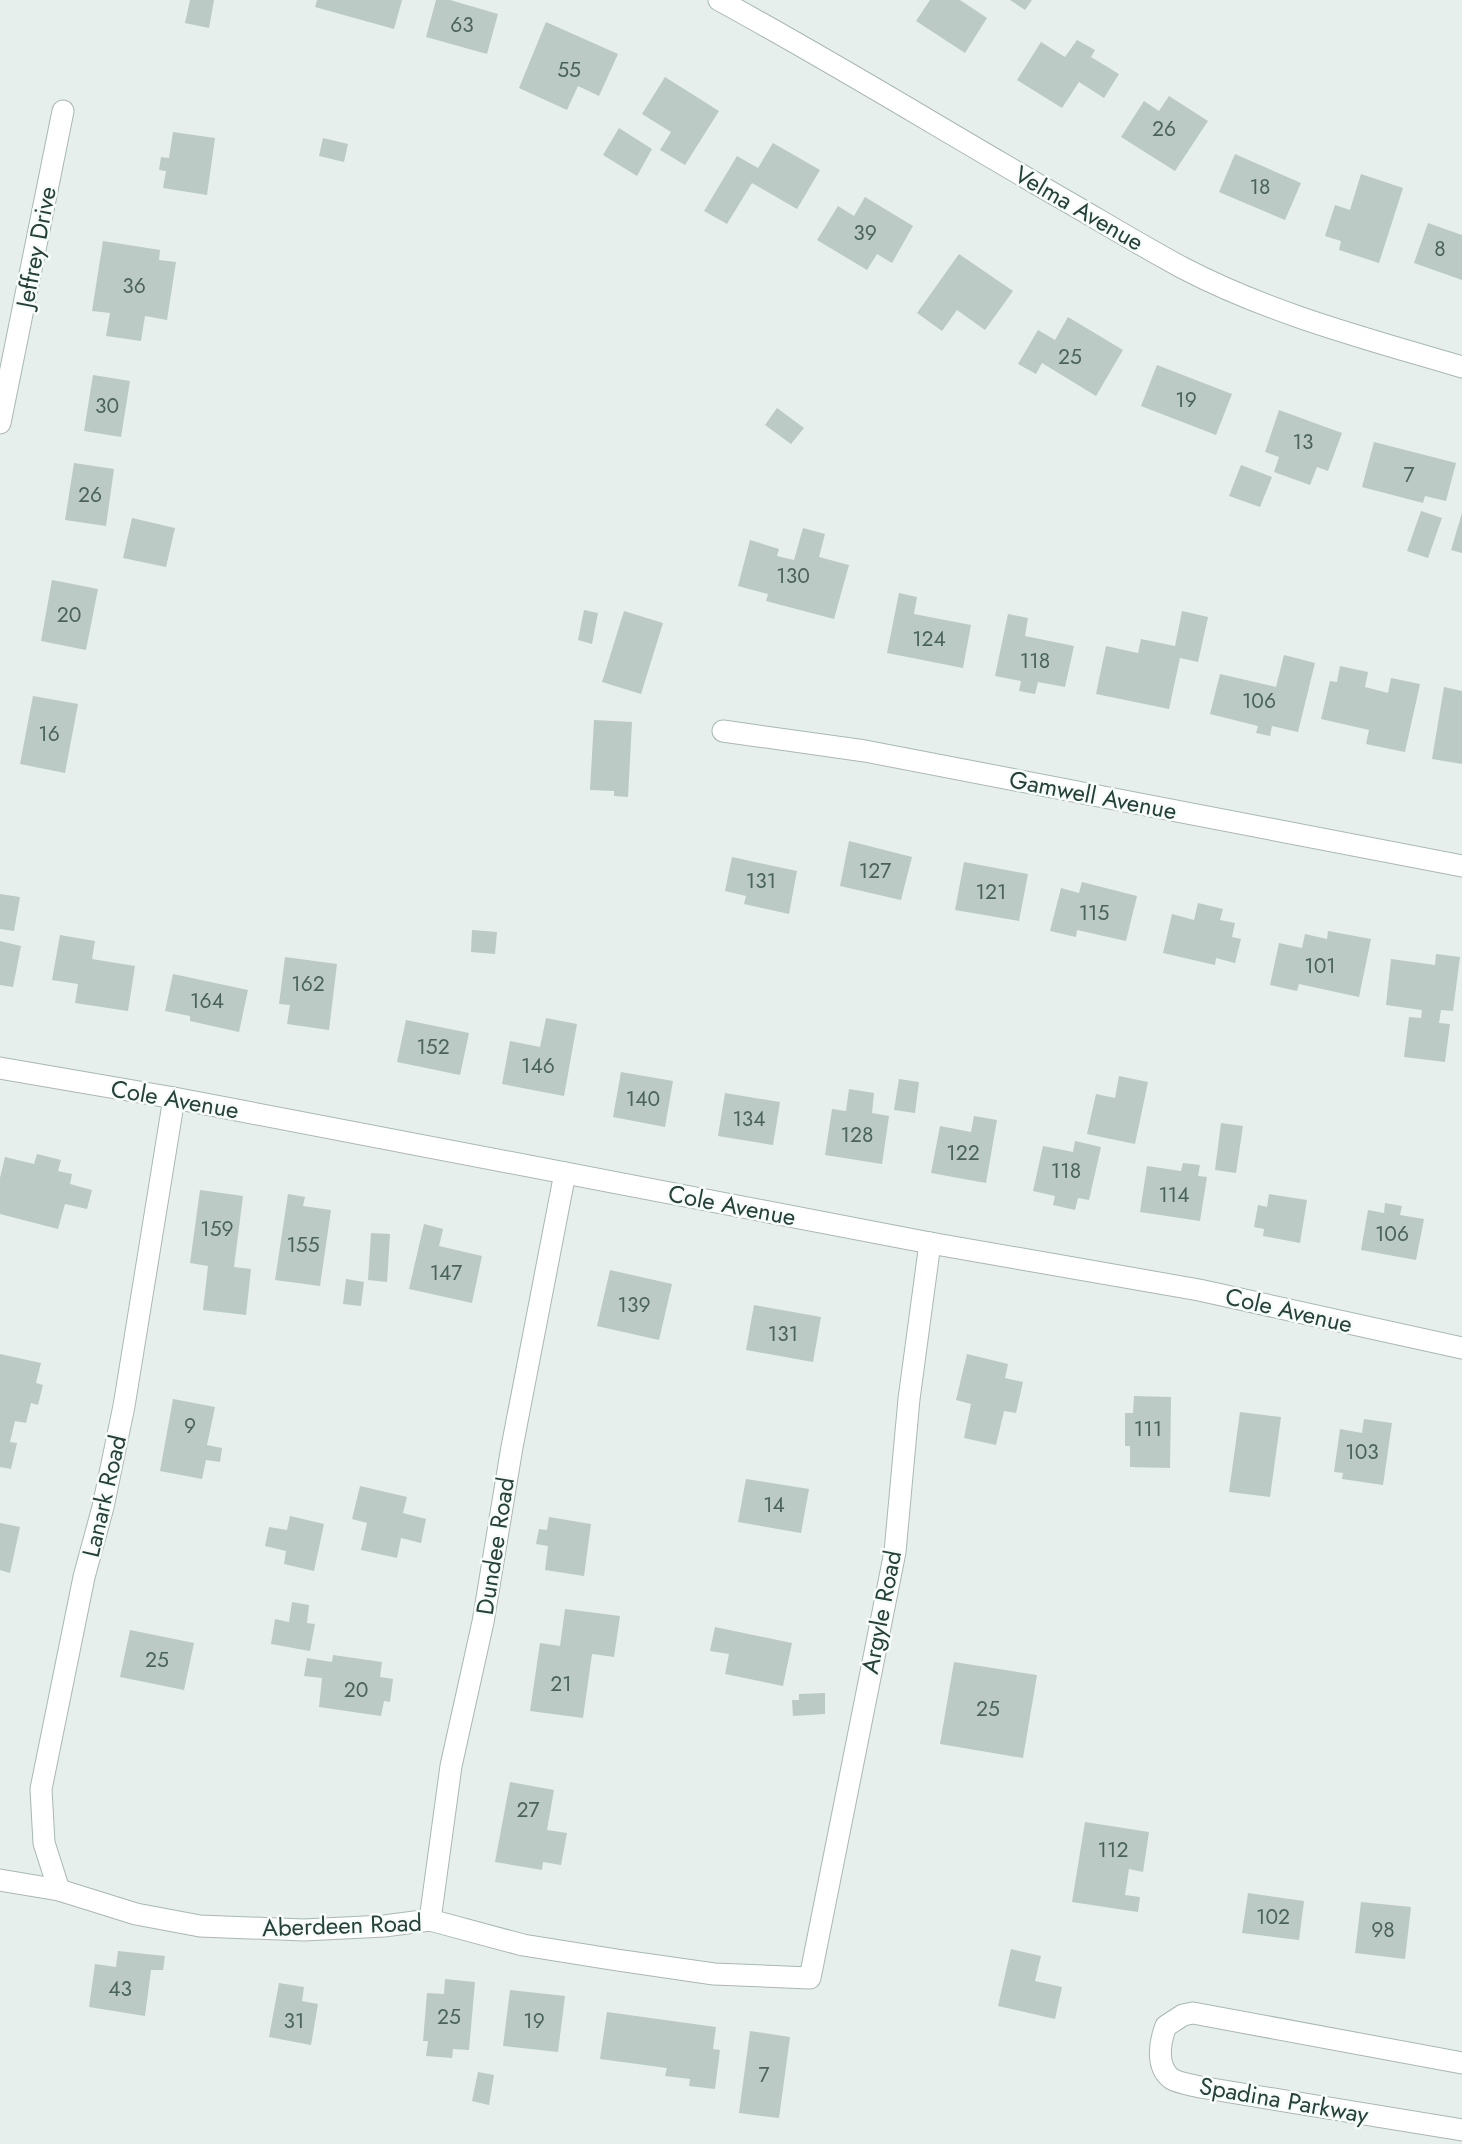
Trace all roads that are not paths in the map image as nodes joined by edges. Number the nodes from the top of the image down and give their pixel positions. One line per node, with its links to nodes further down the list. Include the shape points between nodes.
1 (719, 0): 3 (street, Velma Avenue, via 1184,268 1322,325)
2 (63, 111): 4 (street, Jeffrey Drive)
3 (1462, 367)
4 (0, 424)
5 (723, 732): 6 (street, Gamwell Avenue, via 865,751)
6 (1462, 866)
7 (0, 1068): 8 (street, Cole Avenue)
8 (174, 1098): 9 (street, Cole Avenue); 13 (street, Lanark Road, via 124,1406 41,1789 44,1843)
9 (565, 1173): 10 (street, Cole Avenue); 14 (street, Dundee Road, via 483,1622 451,1766)
10 (930, 1243): 11 (street, Cole Avenue, via 1199,1290); 15 (street, Argyle Road, via 895,1552)
11 (1462, 1349)
12 (0, 1880): 13 (street, Aberdeen Road)
13 (59, 1890): 14 (street, Aberdeen Road, via 136,1914 200,1926 304,1930)
14 (430, 1920): 15 (street, Aberdeen Road, via 523,1944 617,1960 714,1974)
15 (810, 1978)
16 (1462, 2063): 17 (street, Spadina Parkway, via 1193,2013 1166,2026 1160,2051 1172,2079 1200,2087)
17 (1462, 2130)

